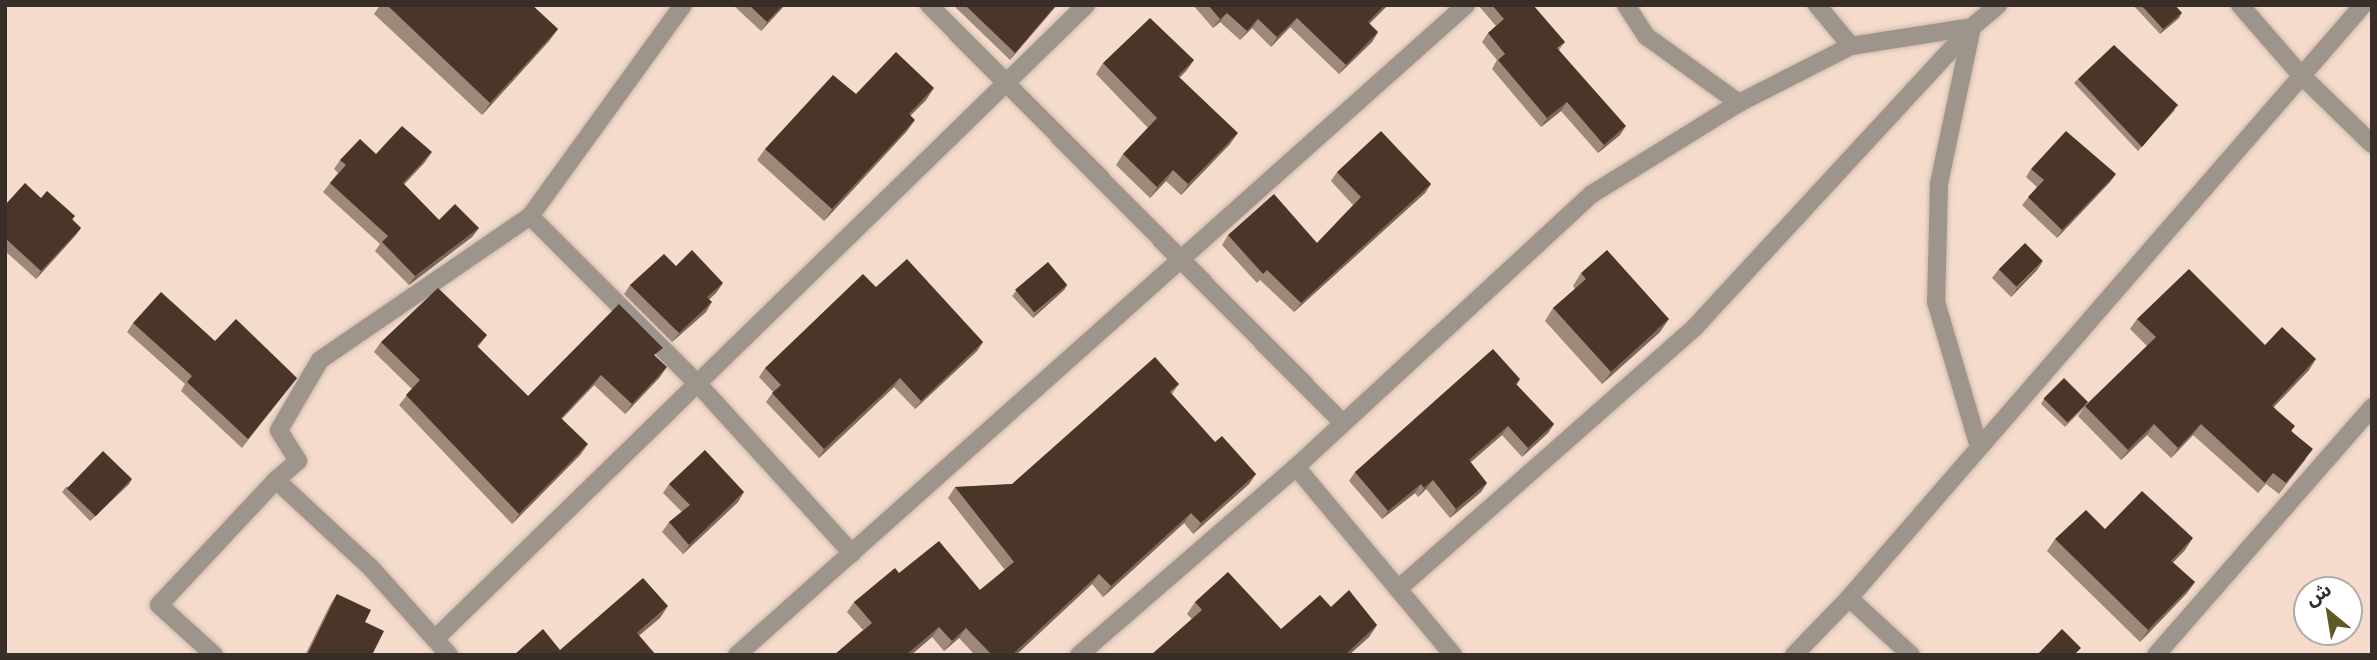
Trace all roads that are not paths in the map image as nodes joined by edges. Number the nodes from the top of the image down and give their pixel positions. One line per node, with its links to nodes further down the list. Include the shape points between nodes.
1 (683, 5): 16 (street)
2 (929, 5): 13 (street)
3 (1086, 5): 13 (street)
4 (1466, 5): 17 (street)
5 (1626, 5): 14 (street, via 1647,36)
6 (1817, 5): 11 (street)
7 (1998, 5): 10 (street)
8 (2240, 5): 12 (street)
9 (2364, 5): 12 (street)
10 (1972, 27): 11 (street); 21 (street, via 1939,183 1936,302); 25 (street, via 1695,327)
11 (1851, 46): 14 (street)
12 (2300, 74): 15 (street); 21 (street)
13 (1006, 83): 17 (street); 18 (street)
14 (1739, 103): 20 (street, via 1592,194)
15 (2372, 144)
16 (530, 216): 18 (street); 23 (street, via 320,360 279,430 298,461)
17 (1181, 258): 20 (street); 24 (street)
18 (698, 384): 24 (street); 27 (street)
19 (2372, 407): 35 (street)
20 (1342, 422): 22 (street)
21 (1979, 447): 26 (street)
22 (1296, 467): 25 (street); 32 (street)
23 (276, 480): 27 (street, via 371,568); 29 (street, via 159,605)
24 (852, 553): 31 (street)
25 (1398, 589): 28 (street)
26 (1849, 598): 33 (street); 34 (street)
27 (435, 639): 30 (street)
28 (1452, 654)
29 (214, 655)
30 (449, 655)
31 (737, 655)
32 (1079, 655)
33 (1794, 655)
34 (1910, 655)
35 (2156, 655)

